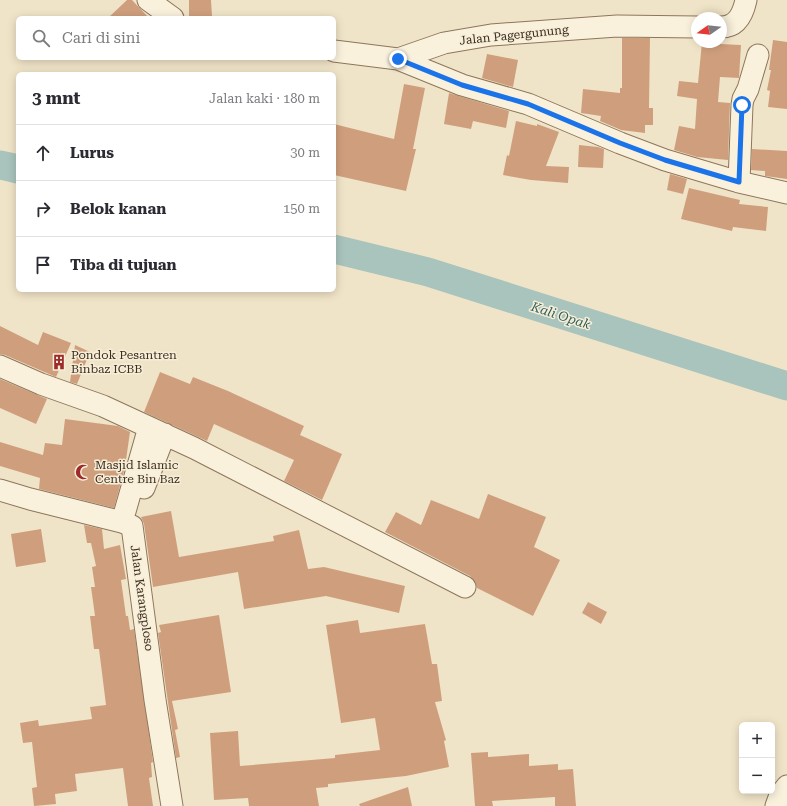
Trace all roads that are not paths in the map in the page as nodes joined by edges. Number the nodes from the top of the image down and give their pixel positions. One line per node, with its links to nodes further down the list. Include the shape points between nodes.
1 (148, 0): 3 (street)
2 (746, 0): 4 (street, via 740,18)
3 (170, 16)
4 (727, 26)
5 (691, 27): 8 (street, Jalan Pagergunung, via 617,26 491,34 444,43)
6 (336, 51): 8 (street, Jalan Pagergunung)
7 (758, 55): 9 (street, via 743,98)
8 (398, 59): 9 (street, via 462,85 528,104 652,155)
9 (739, 182): 10 (street)
10 (787, 193)
11 (0, 366): 12 (street, via 102,406)
12 (157, 431): 14 (street); 15 (street)
13 (0, 490): 14 (street)
14 (127, 524): 17 (street, Jalan Karangploso)
15 (465, 587)
16 (787, 786): 18 (street)
17 (172, 806)
18 (776, 806)

